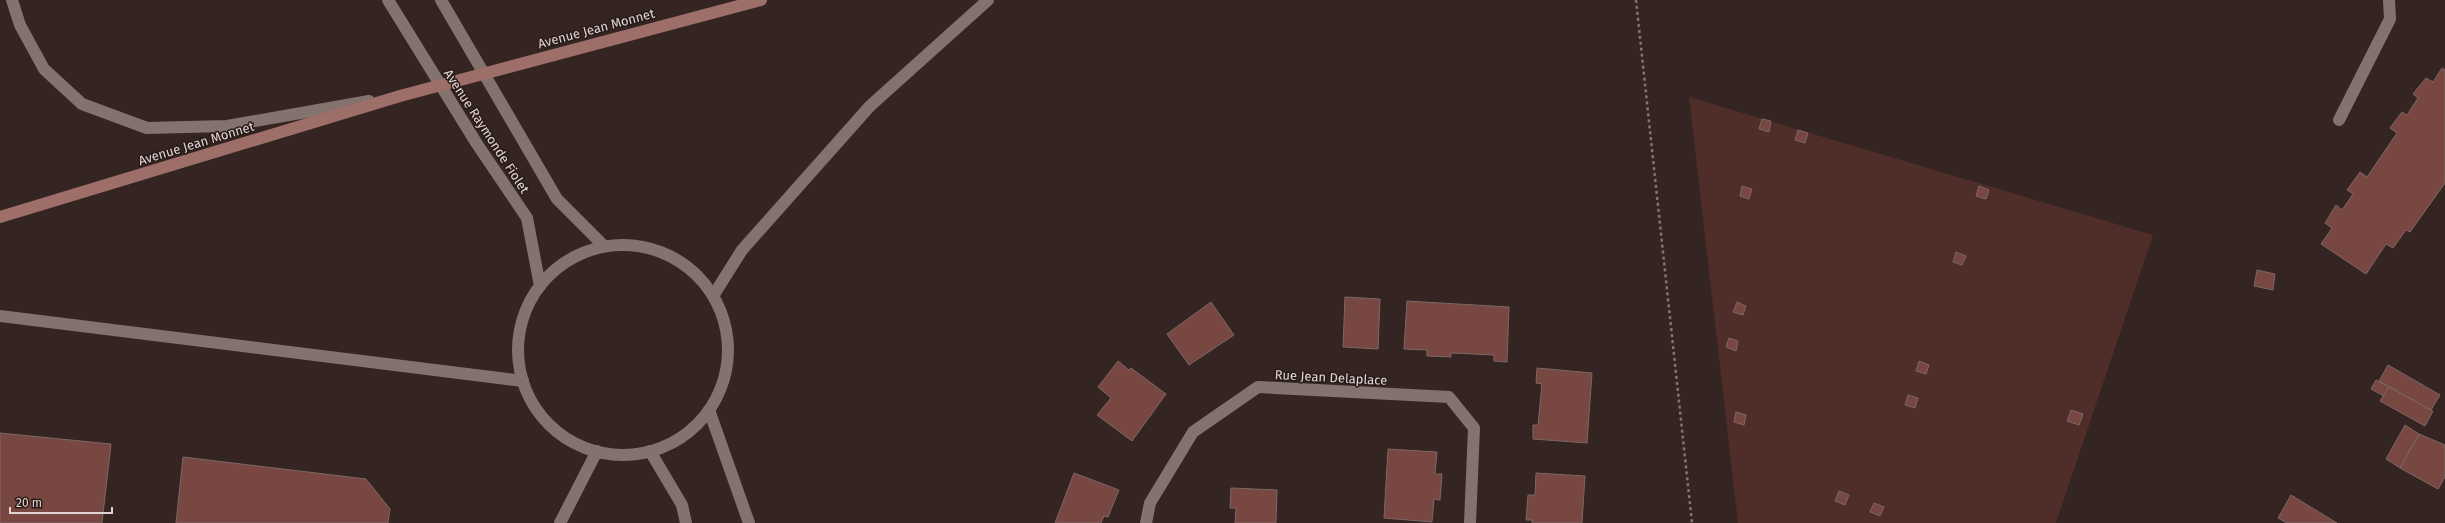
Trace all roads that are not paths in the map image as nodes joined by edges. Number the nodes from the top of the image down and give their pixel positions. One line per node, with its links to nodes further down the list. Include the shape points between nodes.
1 (12, 0): 7 (street, via 20,25 44,69 82,104 147,128 226,126)
2 (388, 0): 11 (street, Avenue Raymonde Fiolet, via 477,144 527,218)
3 (441, 0): 10 (street, Avenue Raymonde Fiolet, via 557,199)
4 (761, 0): 7 (main road, Avenue Jean Monnet)
5 (988, 0): 12 (street, via 870,106 742,250)
6 (2390, 0): 8 (street, via 2390,19)
7 (400, 96): 9 (main road, Avenue Jean Monnet)
8 (2339, 120)
9 (0, 217)
10 (604, 246): 11 (street, via 579,254 558,267); 12 (street, via 636,245 666,254 693,271)
11 (540, 286): 14 (street, via 527,307 520,331 518,356)
12 (713, 296): 15 (street, via 725,323 728,354 723,383)
13 (0, 316): 14 (street)
14 (523, 381): 17 (street, via 534,405 551,426 572,442)
15 (709, 410): 16 (street, via 693,428 673,443); 20 (street)
16 (650, 451): 17 (street, via 624,454); 19 (street, via 682,505)
17 (597, 452): 18 (street)
18 (560, 523)
19 (686, 523)
20 (749, 523)
21 (1146, 523): 22 (street, Rue Jean Delaplace, via 1150,503 1193,432 1258,387 1449,397 1474,428)
22 (1470, 523)

